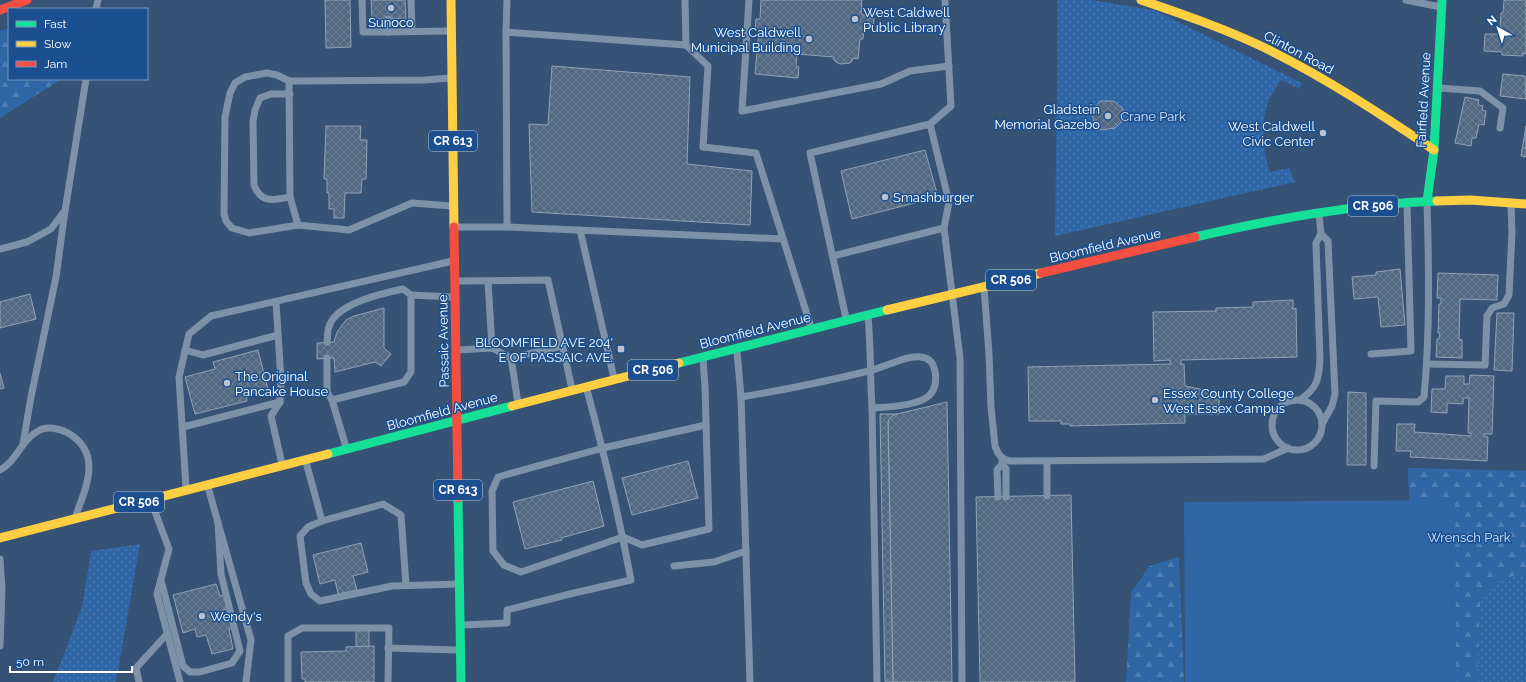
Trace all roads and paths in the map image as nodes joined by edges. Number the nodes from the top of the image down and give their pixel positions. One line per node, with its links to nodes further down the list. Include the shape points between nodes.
1 (27, 0): 12 (main road)
2 (362, 0): 16 (lane, via 363,32)
3 (411, 0): 14 (lane)
4 (451, 0): 15 (main road, Passaic Avenue / CR 613)
5 (507, 0): 17 (lane)
6 (686, 0): 18 (lane)
7 (749, 0): 19 (lane, via 742,111 881,84 910,72)
8 (945, 0): 19 (lane)
9 (1141, 0): 27 (main road, Clinton Road, via 1199,20 1279,54 1323,78)
10 (1406, 0): 11 (lane)
11 (1442, 3): 23 (main road, Fairfield Avenue)
12 (0, 10)
13 (388, 19): 16 (lane)
14 (412, 31): 15 (lane); 16 (lane)
15 (452, 31): 20 (main road, Passaic Avenue / CR 613)
16 (388, 32)
17 (506, 32): 18 (lane); 38 (lane)
18 (686, 45): 42 (lane, via 708,66 703,147 756,153)
19 (949, 66): 25 (lane, via 951,106)
20 (453, 77): 22 (lane, via 425,80); 33 (main road, Passaic Avenue / CR 613)
21 (86, 80): 34 (lane)
22 (289, 81): 24 (lane); 36 (lane, via 277,75 255,74 235,83 232,88 225,117 224,214 232,228 249,233)
23 (1437, 88): 26 (lane, via 1480,91 1503,108); 27 (main road, Fairfield Avenue)
24 (290, 94): 28 (lane); 28 (lane, via 271,94 260,98 253,122 254,185 257,193 271,200)
25 (930, 124): 39 (lane, via 949,202); 44 (lane, via 810,154)
26 (1500, 128)
27 (1434, 150): 29 (main road, Fairfield Avenue)
28 (290, 197): 36 (lane)
29 (1427, 201): 30 (main road, Bloomfield Avenue / CR 506); 31 (main road, Bloomfield Avenue / CR 506); 67 (lane, via 1430,282)
30 (1407, 203): 35 (main road, Bloomfield Avenue / CR 506); 63 (lane, via 1411,351)
31 (1511, 203): 32 (main road, Bloomfield Avenue / CR 506); 67 (lane, via 1509,295 1504,304 1492,308 1487,316 1484,365)
32 (1526, 204)
33 (454, 206): 36 (lane, via 412,204 349,230); 37 (main road, Passaic Avenue / CR 613)
34 (65, 211): 43 (lane, via 51,230 27,242); 82 (lane, via 56,277)
35 (1319, 213): 41 (lane); 48 (main road, Bloomfield Avenue / CR 506, via 1243,226)
36 (298, 225)
37 (455, 226): 38 (lane); 45 (main road, Passaic Avenue / CR 613)
38 (507, 227): 40 (lane)
39 (944, 228): 44 (lane); 49 (lane)
40 (580, 230): 42 (lane); 69 (lane)
41 (1321, 234): 74 (lane, via 1316,243 1319,374 1314,389); 79 (lane, via 1328,241 1335,394 1332,406)
42 (783, 239): 55 (lane)
43 (0, 249)
44 (832, 256): 54 (lane)
45 (455, 260): 46 (main road, Passaic Avenue / CR 613); 52 (lane)
46 (455, 281): 47 (lane); 51 (main road, Passaic Avenue / CR 613)
47 (488, 281): 58 (lane, via 548,280); 59 (lane)
48 (984, 286): 49 (main road, Bloomfield Avenue / CR 506); 88 (lane, via 995,446)
49 (953, 293): 53 (main road, Bloomfield Avenue / CR 506); 123 (lane, via 960,358)
50 (411, 295): 51 (lane); 57 (lane, via 403,289 352,304 337,315 329,326); 73 (lane, via 410,372 404,382)
51 (456, 298): 62 (main road, Passaic Avenue / CR 613)
52 (276, 302): 56 (lane); 61 (lane, via 211,316 189,334)
53 (868, 315): 54 (main road, Bloomfield Avenue / CR 506); 68 (lane)
54 (846, 320): 55 (main road, Bloomfield Avenue / CR 506)
55 (811, 329): 60 (main road, Bloomfield Avenue / CR 506)
56 (278, 335): 61 (lane, via 202,355); 75 (lane)
57 (328, 342)
58 (562, 346): 66 (lane); 71 (lane)
59 (492, 348): 62 (lane); 66 (lane)
60 (737, 348): 64 (main road, Bloomfield Avenue / CR 506); 72 (lane)
61 (185, 350): 81 (lane, via 179,377)
62 (456, 350): 78 (main road, Passaic Avenue / CR 613)
63 (1371, 354)
64 (703, 357): 69 (main road, Bloomfield Avenue / CR 506); 80 (lane)
65 (327, 358): 73 (lane, via 327,392)
66 (511, 358): 76 (lane)
67 (1427, 364): 90 (lane, via 1424,397 1418,402 1376,401)
68 (870, 371): 72 (lane); 77 (lane); 77 (lane, via 922,357 934,365 936,375 932,392 923,400 895,407)
69 (614, 380): 70 (main road, Bloomfield Avenue / CR 506)
70 (586, 387): 71 (main road, Bloomfield Avenue / CR 506); 83 (lane)
71 (572, 390): 76 (main road, Bloomfield Avenue / CR 506)
72 (741, 397): 103 (lane)
73 (332, 400): 85 (lane)
74 (1300, 400): 79 (lane, via 1316,409 1321,416); 84 (lane, via 1287,402 1280,407 1272,421 1275,438)
75 (280, 402): 81 (lane); 89 (lane, via 271,416)
76 (518, 405): 78 (main road, Bloomfield Avenue / CR 506)
77 (872, 408): 122 (lane)
78 (457, 420): 85 (main road, Bloomfield Avenue / CR 506); 107 (main road, Passaic Avenue / CR 613)
79 (1322, 424): 84 (lane, via 1321,432 1312,445 1296,450)
80 (706, 425): 83 (lane); 101 (lane, via 709,529 642,545)
81 (183, 427): 93 (lane)
82 (23, 444): 91 (lane, via 8,464); 98 (lane, via 40,430 53,428 66,432 83,446 88,454 90,470)
83 (603, 448): 101 (lane); 101 (lane, via 498,477 492,491 493,551 504,565 521,572)
84 (1288, 448): 87 (lane, via 1264,459)
85 (346, 449): 86 (main road, Bloomfield Avenue / CR 506)
86 (306, 460): 89 (main road, Bloomfield Avenue / CR 506); 99 (lane)
87 (1047, 460): 88 (lane); 94 (lane)
88 (1002, 461): 95 (lane, via 997,470); 96 (lane, via 1006,469)
89 (282, 465): 92 (main road, Bloomfield Avenue / CR 506)
90 (1374, 466)
91 (0, 470)
92 (208, 485): 93 (main road, Bloomfield Avenue / CR 506); 100 (lane)
93 (186, 490): 97 (main road, Bloomfield Avenue / CR 506)
94 (1047, 496)
95 (998, 497)
96 (1006, 497)
97 (151, 499): 98 (main road, Bloomfield Avenue / CR 506); 106 (lane, via 169,550)
98 (74, 520): 102 (main road, Bloomfield Avenue / CR 506)
99 (322, 521): 108 (lane, via 383,504 401,515); 108 (lane, via 308,527 300,536 306,583 311,594 320,601)
100 (218, 522): 106 (lane, via 221,574 240,651 232,663 200,672 190,672 183,666); 117 (lane, via 251,640)
101 (623, 537): 110 (lane, via 631,580 507,610 507,623)
102 (0, 538)
103 (746, 551): 105 (lane, via 714,562); 121 (lane)
104 (0, 559): 109 (lane)
105 (674, 566)
106 (161, 580): 111 (lane, via 157,594)
107 (459, 584): 108 (lane); 110 (main road, Passaic Avenue / CR 613)
108 (406, 585)
109 (1, 594): 112 (lane)
110 (460, 625): 114 (main road, Passaic Avenue / CR 613)
111 (167, 634): 115 (lane, via 136,668); 116 (lane)
112 (0, 646)
113 (388, 648): 114 (lane); 118 (lane, via 389,628 302,628 288,636); 119 (lane)
114 (460, 650): 120 (main road, Passaic Avenue / CR 613)
115 (139, 682)
116 (180, 682)
117 (246, 682)
118 (288, 682)
119 (388, 682)
120 (461, 682)
121 (750, 682)
122 (877, 682)
123 (962, 682)

